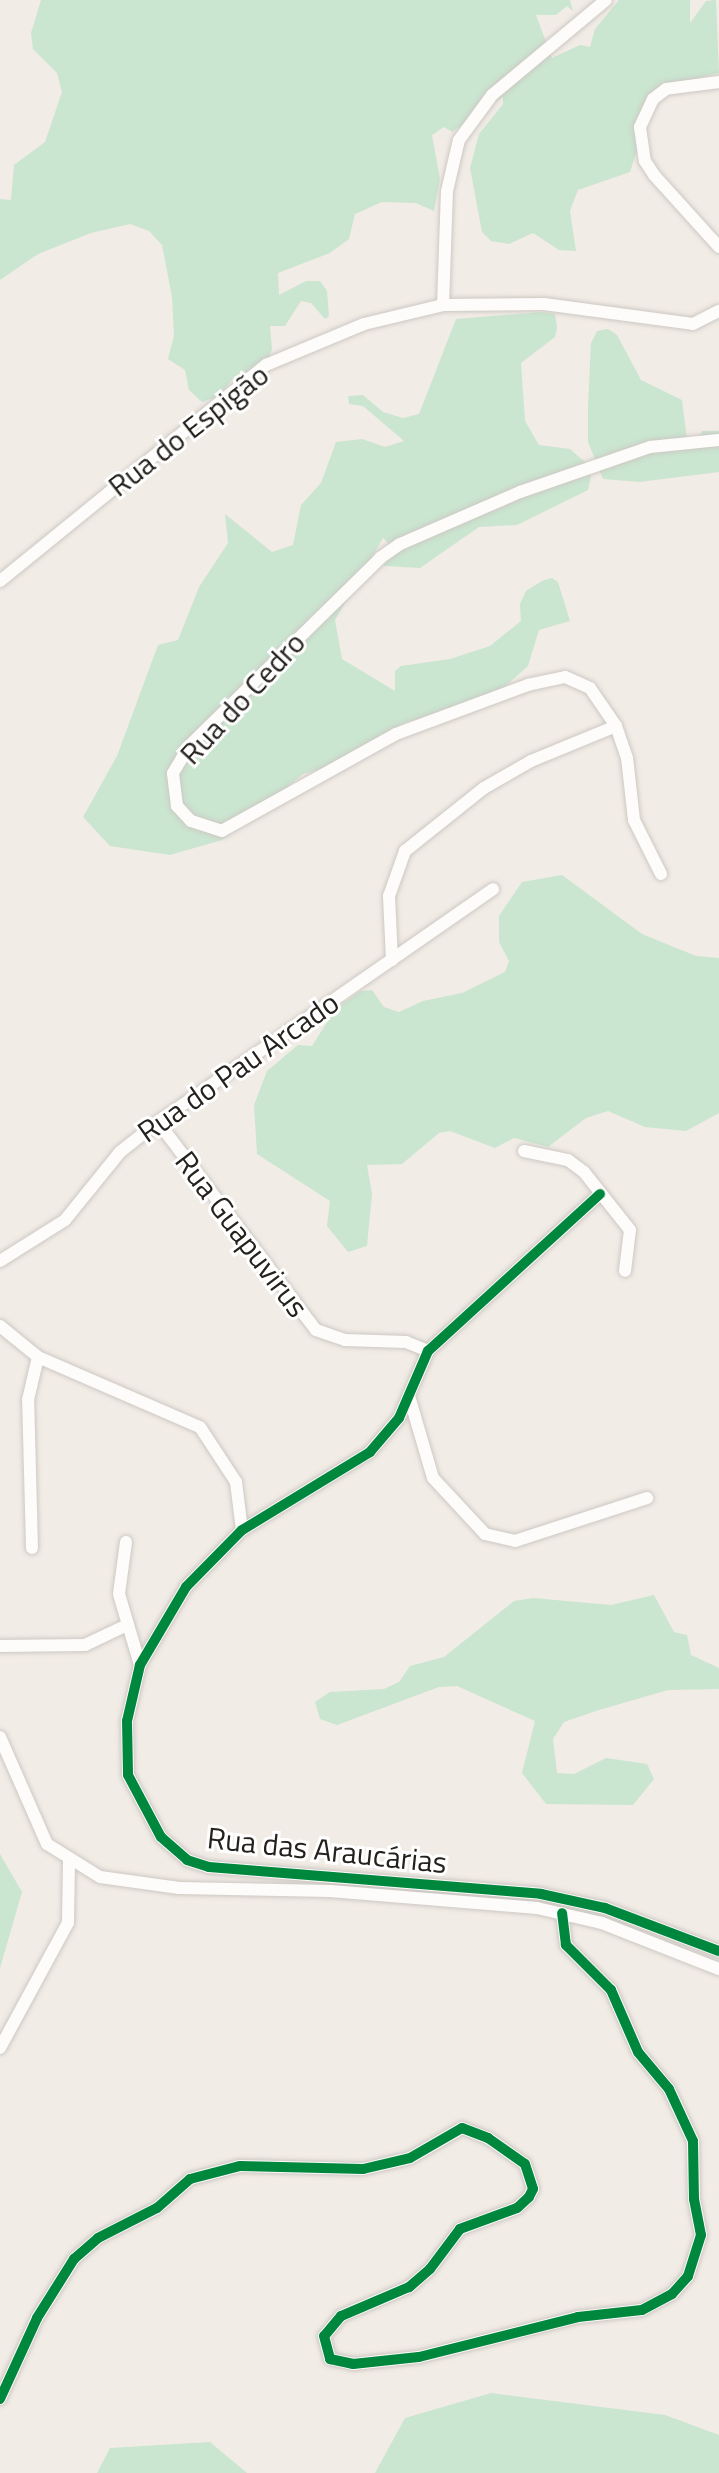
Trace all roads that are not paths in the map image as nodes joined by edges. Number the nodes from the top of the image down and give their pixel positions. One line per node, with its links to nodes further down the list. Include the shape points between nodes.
1 (605, 0): 4 (street, via 492,95 459,140 447,191)
2 (719, 82): 3 (street, via 666,89 653,99 640,127 645,161 654,175)
3 (719, 247)
4 (443, 305): 5 (street, Rua do Espigão, via 544,304 693,324); 7 (street, Rua do Espigão, via 364,324 266,365)
5 (719, 311)
6 (719, 440): 8 (street, Rua do Cedro, via 650,447 520,492 400,544 189,746 178,760 171,787 177,806 191,821 222,831 396,734 548,678 577,680 590,688)
7 (0, 581)
8 (616, 726): 9 (street, Rua do Cedro, via 627,758 634,820); 11 (street, via 519,767 405,851 389,896)
9 (661, 874)
10 (493, 889): 11 (street, Rua do Pau Arcado)
11 (392, 960): 12 (street, Rua do Pau Arcado)
12 (158, 1122): 15 (street, Rua do Pau Arcado, via 120,1152 65,1220); 19 (street, Rua Guapuvirus, via 316,1330 345,1340 406,1342)
13 (524, 1151): 14 (street, via 568,1160)
14 (600, 1194): 16 (street, via 632,1237); 19 (street, Rua das Araucárias)
15 (0, 1261)
16 (625, 1271)
17 (0, 1326): 18 (street)
18 (5, 1341): 20 (street)
19 (428, 1351): 21 (street, Rua das Araucárias)
20 (38, 1357): 23 (street, via 200,1427 236,1482); 25 (street, via 28,1400)
21 (409, 1396): 22 (street, via 433,1478 485,1534 515,1541); 23 (street, Rua das Araucárias, via 399,1418 370,1452)
22 (647, 1498)
23 (242, 1530): 28 (street, Rua das Araucárias, via 186,1587)
24 (126, 1542): 26 (street, via 119,1594)
25 (32, 1548)
26 (125, 1626): 27 (street, via 85,1645); 28 (street)
27 (0, 1646)
28 (140, 1665): 32 (street, Rua das Araucárias, via 127,1721 128,1775 151,1824 187,1860 209,1867 541,1894 605,1908)
29 (0, 1737): 30 (street, via 38,1829)
30 (69, 1861): 31 (street, via 100,1877 144,1884 330,1891); 34 (street, via 68,1923)
31 (562, 1913): 33 (street, via 602,1923); 35 (street, via 566,1945 611,1990 638,2052 669,2089 693,2141 701,2235 688,2276 672,2294 642,2310 578,2317 419,2357 353,2364 330,2359 324,2336 341,2316 409,2287 467,2224 517,2208 529,2197 533,2189 525,2164 488,2138 462,2128 410,2158 363,2169 240,2166 190,2179 157,2208 98,2238 74,2259 37,2318)
32 (719, 1951)
33 (719, 1969)
34 (0, 2048)
35 (0, 2399)

